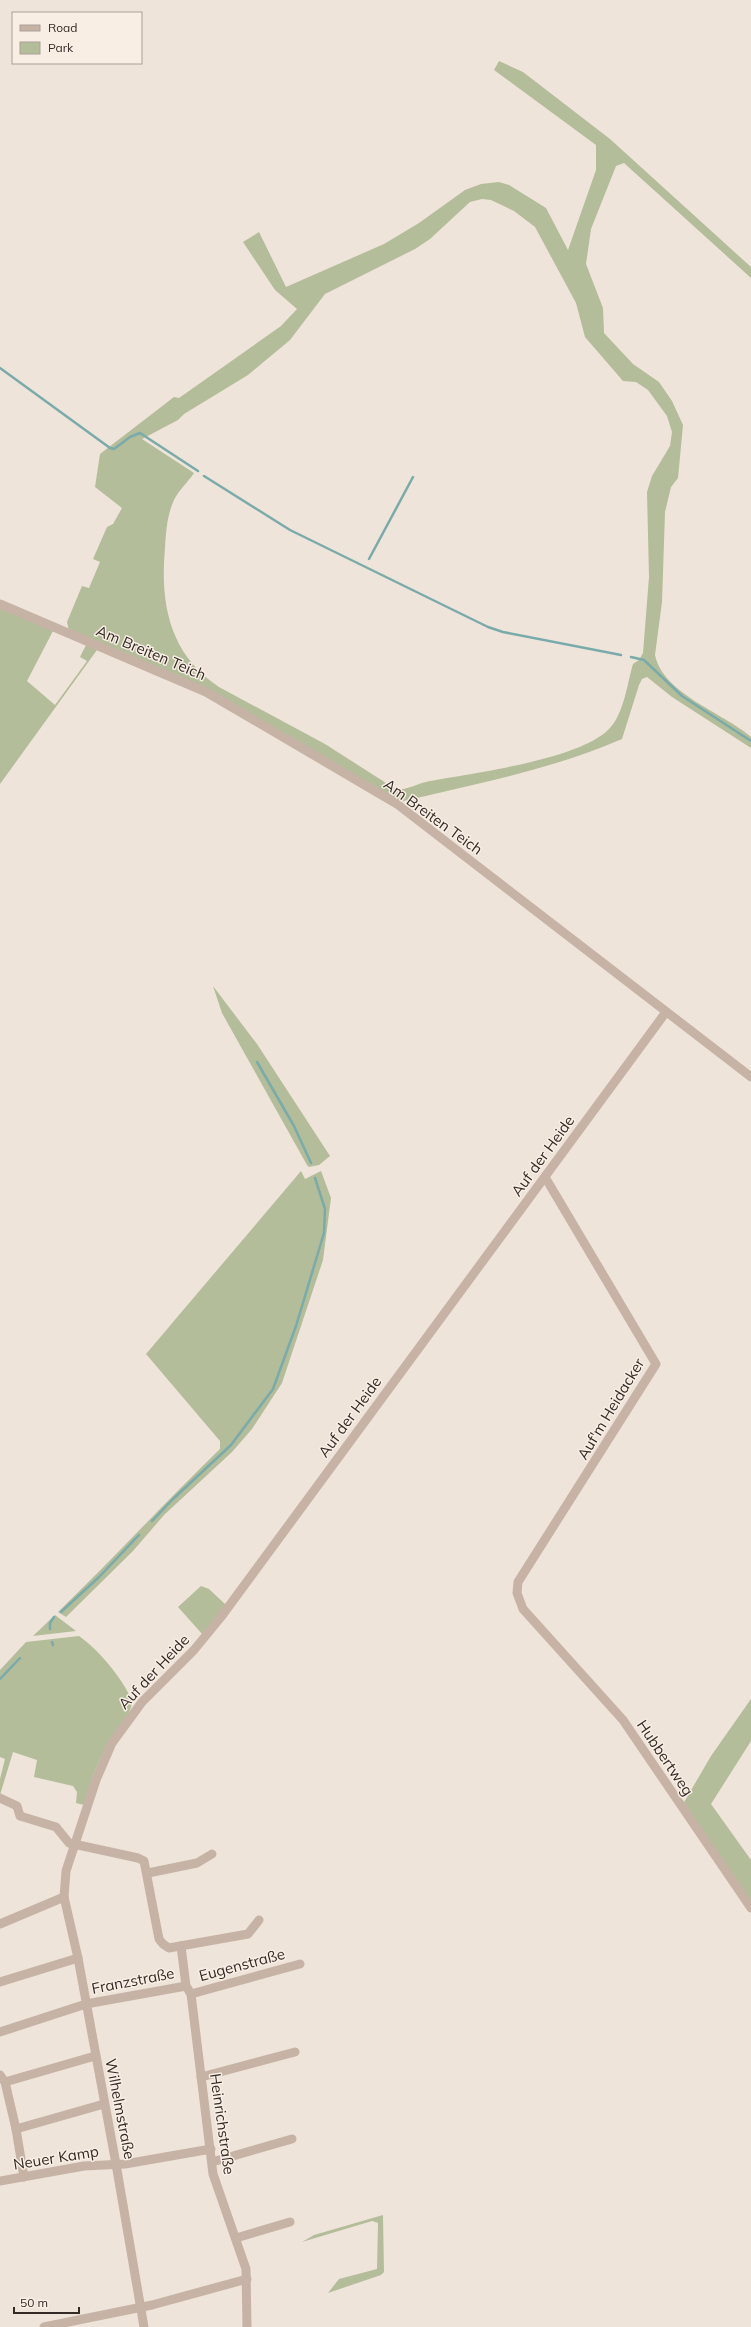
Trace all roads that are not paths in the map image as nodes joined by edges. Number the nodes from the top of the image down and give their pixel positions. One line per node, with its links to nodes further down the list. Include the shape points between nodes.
1 (0, 604): 2 (street, Am Breiten Teich, via 206,692 398,804)
2 (666, 1012): 3 (street, Am Breiten Teich); 4 (street, Auf der Heide)
3 (751, 1077)
4 (545, 1177): 5 (street, Auf'm Heidacker, via 656,1364 518,1582 517,1593 520,1603); 7 (street, Auf der Heide, via 221,1617 124,1725 112,1743 98,1774)
5 (544, 1633): 11 (street, Hubbertweg, via 623,1720)
6 (0, 1798): 7 (street, via 17,1806 20,1816 56,1827 69,1843)
7 (75, 1845): 9 (street, via 138,1858 144,1861); 10 (street, Auf der Heide, via 66,1872)
8 (212, 1854): 9 (street, via 197,1863)
9 (148, 1873): 14 (street, via 159,1938 169,1948)
10 (64, 1897): 13 (street); 15 (street, Wilhelmstraße)
11 (751, 1908)
12 (259, 1920): 14 (street, via 248,1934)
13 (0, 1924)
14 (182, 1946): 18 (street, Heinrichstraße)
15 (78, 1958): 17 (street); 19 (street, Wilhelmstraße)
16 (300, 1964): 18 (street, Eugenstraße)
17 (0, 1982)
18 (188, 1990): 19 (street, Franzstraße); 24 (street, Heinrichstraße)
19 (86, 2004): 20 (street, Franzstraße); 22 (street, Wilhelmstraße)
20 (0, 2032)
21 (294, 2052): 24 (street)
22 (95, 2056): 23 (street); 25 (street, Wilhelmstraße)
23 (2, 2078): 26 (street)
24 (201, 2078): 28 (street, Heinrichstraße)
25 (104, 2104): 26 (street); 30 (street, Wilhelmstraße)
26 (16, 2129): 31 (street)
27 (292, 2139): 29 (street)
28 (211, 2149): 29 (street, Heinrichstraße); 30 (street, Neuer Kamp)
29 (212, 2162): 34 (street, Heinrichstraße, via 213,2174)
30 (116, 2164): 31 (street, Neuer Kamp, via 84,2166); 36 (street, Wilhelmstraße)
31 (24, 2177): 32 (street, Neuer Kamp)
32 (0, 2181)
33 (290, 2222): 34 (street)
34 (236, 2238): 35 (street, Heinrichstraße)
35 (247, 2279): 36 (street); 39 (street, Heinrichstraße)
36 (140, 2307): 37 (street); 38 (street, Wilhelmstraße)
37 (44, 2327)
38 (144, 2327)
39 (247, 2327)

